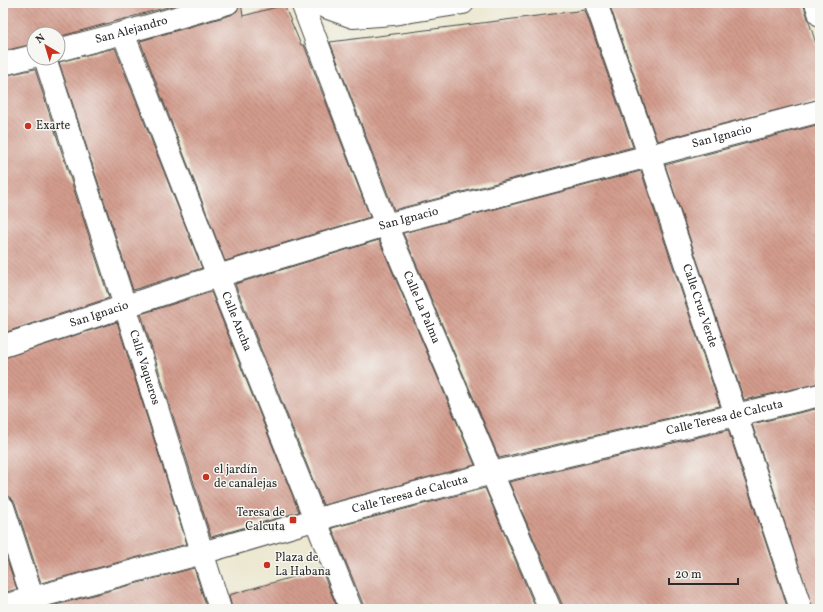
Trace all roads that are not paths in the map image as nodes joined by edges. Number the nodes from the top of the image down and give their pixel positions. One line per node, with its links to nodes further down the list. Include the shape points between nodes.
1 (228, 3): 7 (street, San Alejandro)
2 (302, 3): 17 (street, Calle La Palma)
3 (314, 3): 8 (street, via 353,17)
4 (463, 3): 8 (street)
5 (596, 3): 16 (street, Calle Cruz Verde)
6 (816, 3): 9 (street)
7 (195, 8): 10 (street, San Alejandro)
8 (393, 8)
9 (820, 15)
10 (123, 33): 11 (street, San Alejandro); 18 (street, Calle Ancha)
11 (66, 48)
12 (26, 58): 13 (street)
13 (3, 64)
14 (48, 66): 19 (street, Calle Vaqueros)
15 (820, 111): 16 (street, San Ignacio)
16 (649, 155): 17 (street, San Ignacio); 22 (street, Calle Cruz Verde)
17 (386, 224): 18 (street, San Ignacio); 23 (street, Calle La Palma)
18 (218, 276): 19 (street, San Ignacio); 25 (street, Calle Ancha)
19 (125, 306): 20 (street, San Ignacio); 26 (street, Calle Vaqueros)
20 (3, 346)
21 (820, 395): 22 (street, Calle Teresa de Calcuta)
22 (736, 414): 23 (street, Calle Teresa de Calcuta); 32 (street, Calle Cruz Verde)
23 (492, 473): 25 (street, Calle Teresa de Calcuta); 31 (street, Calle La Palma)
24 (3, 508): 27 (street)
25 (314, 520): 26 (street, Calle Teresa de Calcuta); 30 (street, Calle Ancha)
26 (202, 553): 27 (street, Calle Teresa de Calcuta); 29 (street, Calle Vaqueros)
27 (34, 603): 28 (street, Calle Teresa de Calcuta)
28 (3, 606)
29 (220, 609)
30 (351, 609)
31 (550, 609)
32 (801, 609)

